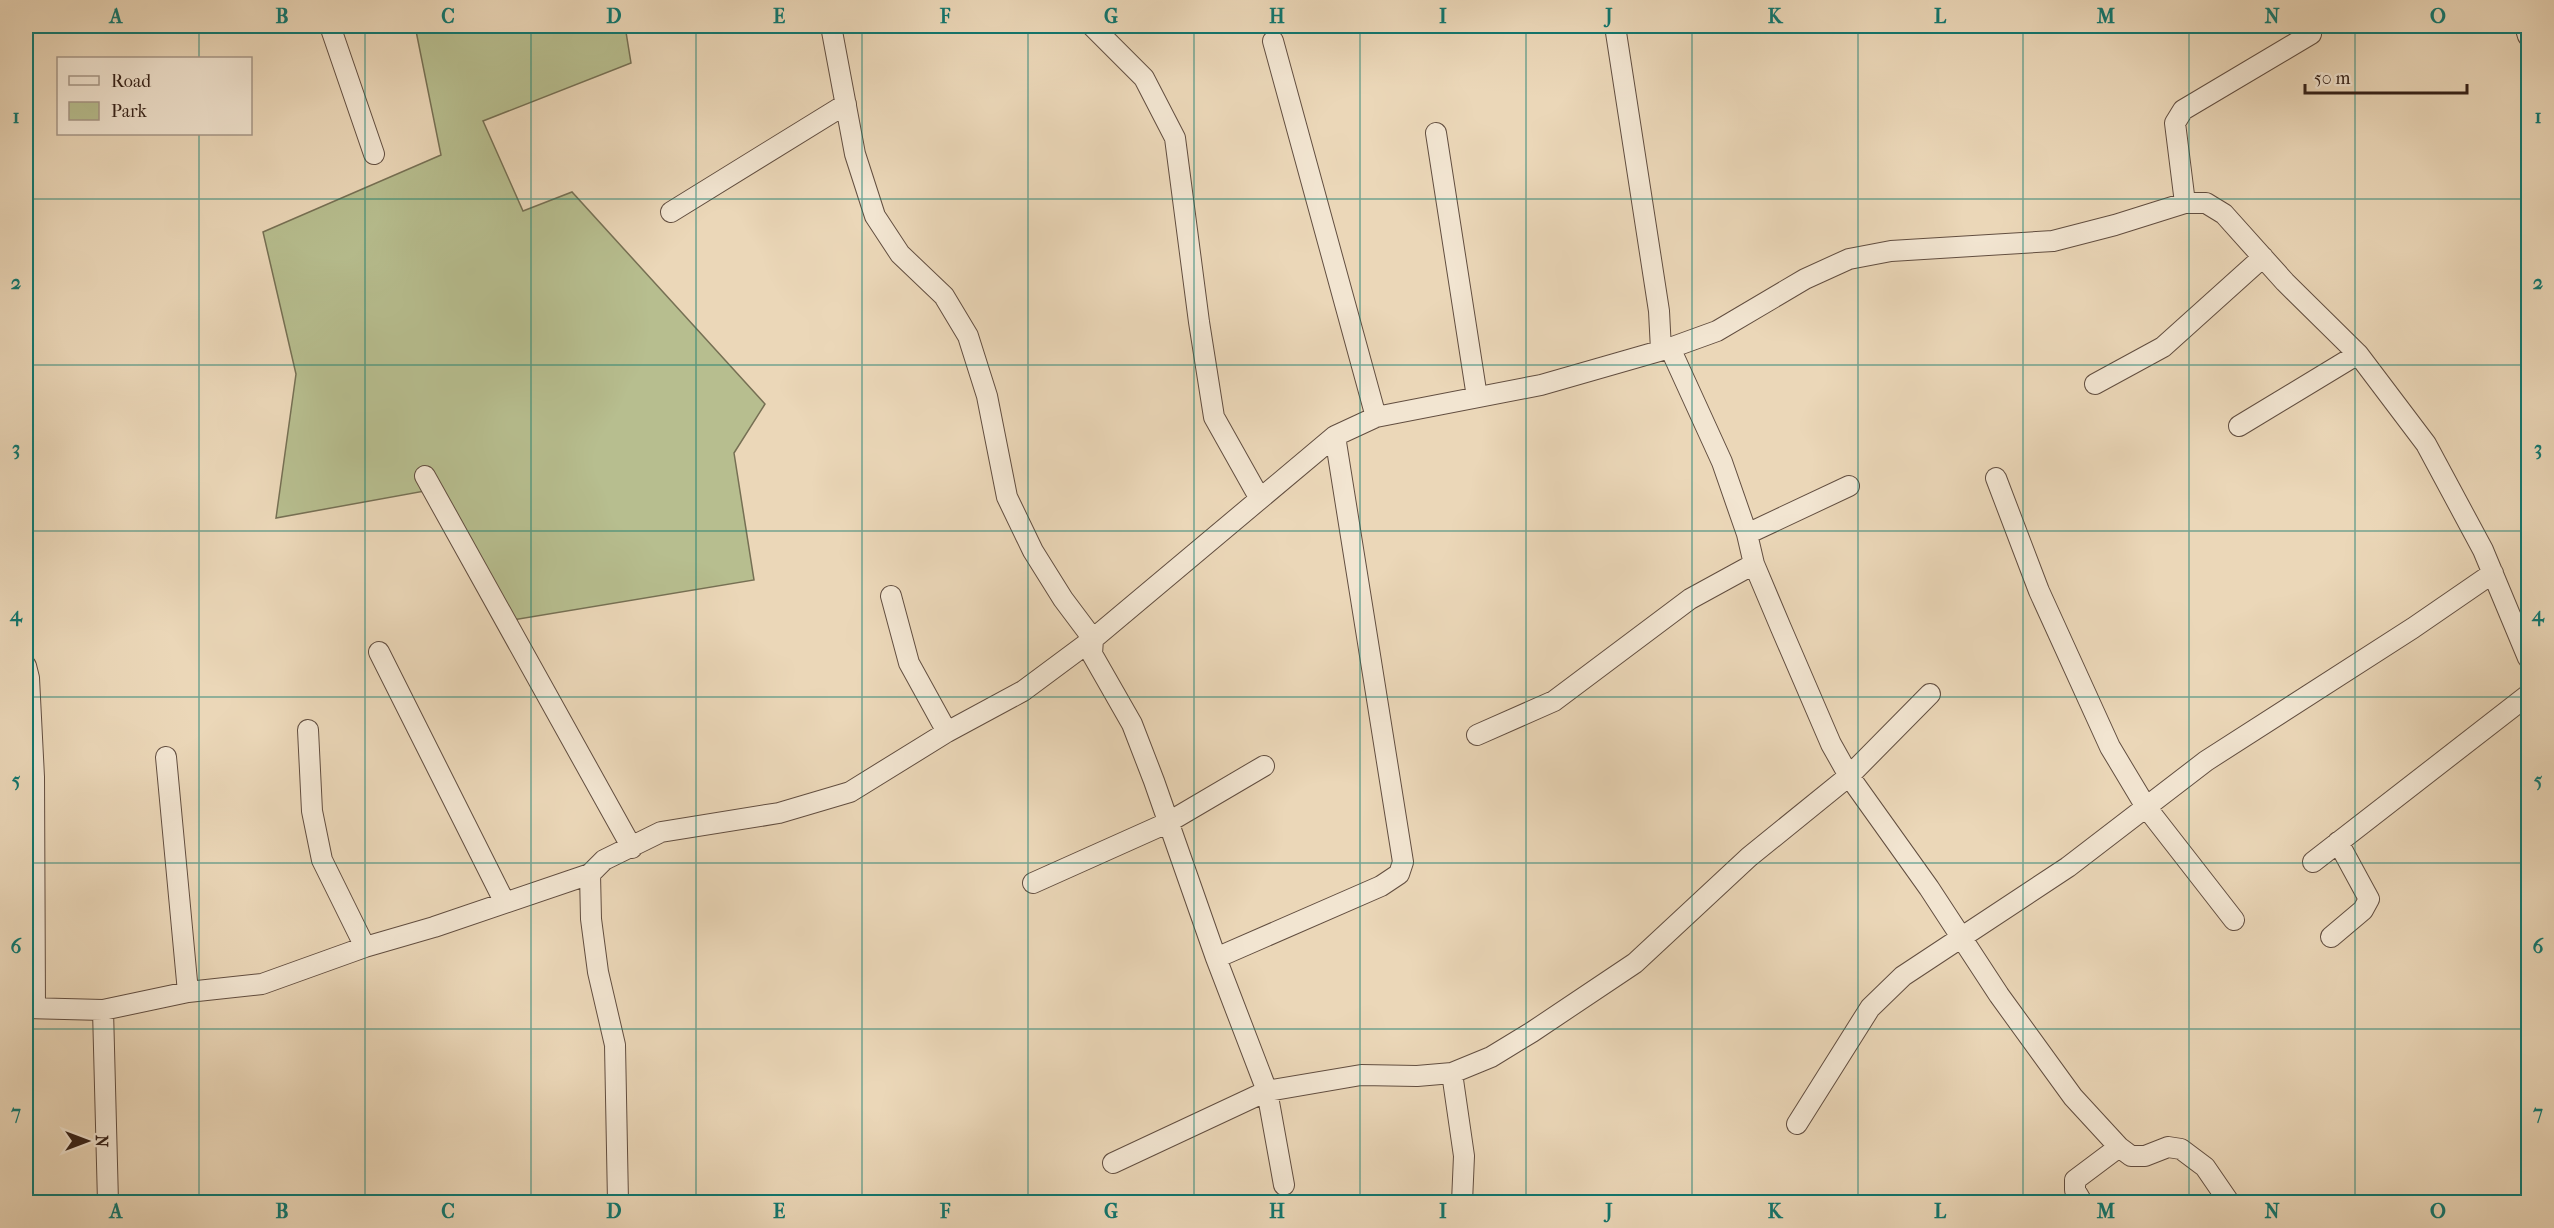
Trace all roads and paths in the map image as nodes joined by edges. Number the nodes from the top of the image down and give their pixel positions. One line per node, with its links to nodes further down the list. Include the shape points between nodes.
1 (330, 26): 11 (street)
2 (831, 26): 9 (street)
3 (1092, 26): 25 (street, via 1144,78 1176,138 1214,417)
4 (1615, 26): 15 (street)
5 (2525, 26): 7 (street)
6 (2311, 34): 12 (street, via 2183,110 2175,123)
7 (2529, 36)
8 (1273, 41): 19 (street)
9 (846, 104): 13 (street); 31 (street, via 855,154 875,216 900,254 944,296 968,336 987,396 1007,497 1033,551)
10 (1436, 133): 18 (street)
11 (374, 154)
12 (2185, 203): 14 (street, via 2206,203 2224,214); 15 (street, via 2053,241 1891,251 1849,259 1805,279 1717,331)
13 (671, 212)
14 (2263, 257): 16 (street); 17 (street, via 2163,347)
15 (1666, 349): 18 (street, via 1541,385); 26 (street, via 1722,462)
16 (2358, 354): 20 (street); 28 (street, via 2426,444)
17 (2095, 384)
18 (1477, 397): 19 (street)
19 (1376, 417): 21 (street)
20 (2239, 426)
21 (1335, 436): 25 (street); 55 (street, via 1402,862 1399,874 1381,886)
22 (425, 476): 46 (street)
23 (1996, 478): 43 (street, via 2078,679 2110,747)
24 (1849, 486): 26 (street)
25 (1260, 499): 31 (street)
26 (1747, 534): 27 (street)
27 (1754, 564): 39 (street, via 1690,598 1554,701); 42 (street, via 1831,744)
28 (2493, 573): 30 (street); 43 (street, via 2205,761)
29 (891, 596): 38 (street, via 909,663)
30 (2523, 629): 33 (street)
31 (1093, 639): 38 (street, via 1023,691); 44 (street, via 1092,654 1132,724)
32 (379, 652): 50 (street)
33 (2529, 658)
34 (26, 666): 57 (street, via 34,777)
35 (1930, 694): 42 (street)
36 (2529, 694): 45 (street)
37 (308, 730): 54 (street, via 312,811 322,860)
38 (947, 732): 46 (street, via 850,792 779,813 661,832)
39 (1477, 735)
40 (166, 757): 56 (street)
41 (1264, 766): 44 (street)
42 (1849, 776): 52 (street); 59 (street, via 1749,857 1635,963 1491,1057)
43 (2146, 807): 51 (street); 52 (street, via 2068,867)
44 (1167, 823): 49 (street); 55 (street)
45 (2338, 842): 47 (street); 53 (street, via 2369,899 2363,910)
46 (632, 848): 48 (street, via 604,860)
47 (2313, 862)
48 (591, 874): 50 (street); 66 (street, via 591,919 598,972 615,1045)
49 (1033, 883)
50 (504, 901): 54 (street)
51 (2234, 921)
52 (1960, 936): 61 (street, via 1903,976 1870,1008); 62 (street, via 2073,1097)
53 (2331, 938)
54 (365, 947): 56 (street, via 262,984)
55 (1216, 958): 60 (street)
56 (188, 992): 58 (street)
57 (30, 1008): 58 (street)
58 (103, 1010): 65 (street)
59 (1452, 1073): 60 (street, via 1361,1075); 67 (street, via 1464,1156)
60 (1267, 1091): 63 (street); 64 (street)
61 (1797, 1124)
62 (2119, 1147): 68 (street, via 2074,1180 2074,1190); 69 (street, via 2131,1156 2145,1156 2168,1147 2181,1149 2205,1167)
63 (1113, 1163)
64 (1284, 1185)
65 (108, 1203)
66 (618, 1203)
67 (1462, 1203)
68 (2082, 1203)
69 (2229, 1203)

